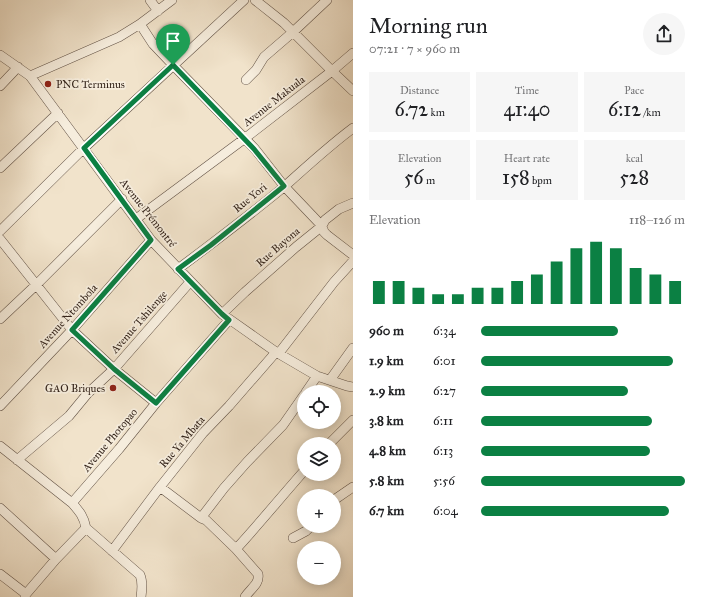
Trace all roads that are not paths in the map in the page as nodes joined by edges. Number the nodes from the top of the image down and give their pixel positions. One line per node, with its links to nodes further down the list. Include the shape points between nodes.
1 (150, 0): 6 (street)
2 (172, 0): 6 (street)
3 (244, 0): 11 (street)
4 (255, 0): 8 (street)
5 (327, 0): 8 (street)
6 (158, 11): 7 (street)
7 (140, 24): 11 (street, via 153,44); 14 (street, via 119,37)
8 (293, 32): 13 (street); 15 (street, via 264,57)
9 (353, 53): 13 (street, Avenue Makuala)
10 (0, 55): 12 (street, Avenue Prémontré)
11 (173, 65): 20 (street); 21 (street)
12 (18, 67): 14 (street, Avenue Prémontré); 16 (street)
13 (332, 71): 17 (street); 20 (street, Avenue Makuala)
14 (30, 76): 18 (street, Avenue Prémontré)
15 (246, 80)
16 (0, 86)
17 (353, 90)
18 (58, 113): 21 (street, Avenue Prémontré); 22 (street)
19 (353, 128): 23 (street, Rue Yori)
20 (244, 139): 23 (street); 26 (street, Avenue Makuala)
21 (84, 148): 24 (street, Avenue Prémontré); 28 (street)
22 (0, 168)
23 (284, 186): 27 (street); 33 (street, Rue Yori)
24 (122, 199): 26 (street, Avenue Prémontré); 35 (street)
25 (353, 203): 27 (street, Rue Bayona, via 333,213)
26 (136, 219): 30 (street, Avenue Prémontré)
27 (322, 226): 31 (street, via 327,235); 36 (street, Rue Bayona)
28 (0, 231)
29 (0, 239): 35 (street)
30 (151, 240): 33 (street, Avenue Prémontré); 39 (street, Avenue Ntombola)
31 (353, 255)
32 (353, 261): 41 (street, Rue Ya Mbata)
33 (178, 269): 34 (street, Avenue Prémontré)
34 (190, 282): 36 (street, Avenue Prémontré); 42 (street, Avenue Tshilenge)
35 (36, 285): 37 (street); 39 (street)
36 (222, 314): 38 (street, Avenue Prémontré)
37 (0, 319)
38 (229, 320): 41 (street, Avenue Prémontré); 47 (street, Avenue Photopao)
39 (72, 330): 42 (street); 49 (street, Avenue Ntombola)
40 (353, 348): 44 (street)
41 (278, 352): 43 (street, Avenue Prémontré); 55 (street, Rue Ya Mbata, via 203,433)
42 (114, 369): 47 (street); 53 (street, Avenue Tshilenge, via 69,416)
43 (317, 376): 44 (street, Avenue Prémontré); 45 (street)
44 (330, 380): 46 (street, Avenue Prémontré)
45 (311, 385)
46 (351, 389)
47 (156, 403): 58 (street, Avenue Photopao)
48 (297, 405): 60 (street, via 283,425 224,488)
49 (0, 406)
50 (353, 420): 51 (street)
51 (337, 437)
52 (0, 446): 53 (street)
53 (17, 460): 58 (street)
54 (297, 479): 64 (street)
55 (160, 487): 60 (street); 65 (street, Rue Ya Mbata)
56 (353, 488): 57 (street)
57 (341, 496)
58 (72, 503): 61 (street, via 80,511)
59 (0, 508): 66 (street)
60 (201, 518): 64 (street)
61 (86, 528): 65 (street); 66 (street)
62 (302, 533): 63 (street)
63 (293, 538)
64 (236, 549): 70 (street, via 258,574 257,583)
65 (112, 551): 69 (street, via 142,579)
66 (56, 559): 68 (street)
67 (0, 574): 68 (street)
68 (26, 595)
69 (141, 597)
70 (245, 597)

